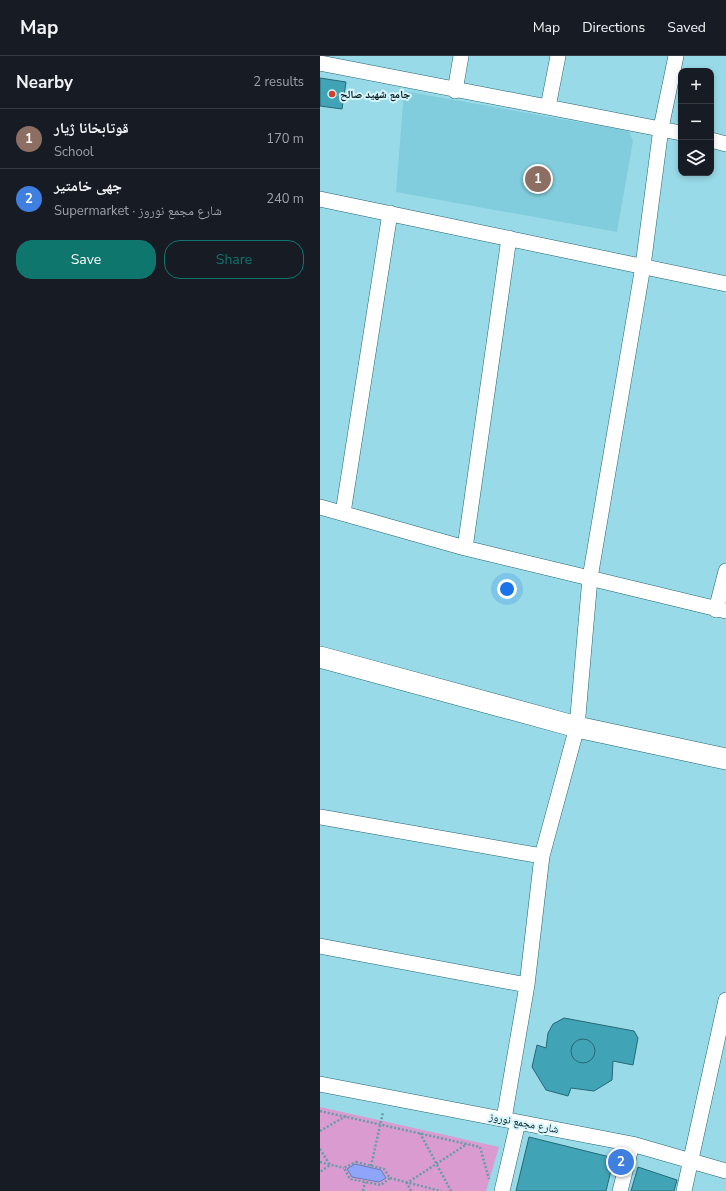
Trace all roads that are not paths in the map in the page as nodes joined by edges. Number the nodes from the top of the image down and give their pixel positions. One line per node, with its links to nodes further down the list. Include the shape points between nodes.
1 (461, 56): 6 (street)
2 (558, 56): 7 (street)
3 (676, 56): 8 (street)
4 (351, 62): 5 (street); 6 (street)
5 (320, 63)
6 (455, 91): 7 (street)
7 (548, 107): 8 (street)
8 (661, 128): 9 (street); 15 (street)
9 (678, 132)
10 (714, 141): 11 (street)
11 (726, 144)
12 (320, 199): 13 (street)
13 (390, 213): 14 (street); 18 (street)
14 (509, 238): 15 (street); 19 (street)
15 (643, 266): 16 (street); 21 (street)
16 (726, 284)
17 (320, 507): 18 (street)
18 (343, 513): 19 (street)
19 (465, 548): 21 (street)
20 (726, 571): 22 (street)
21 (590, 578): 22 (street); 24 (street)
22 (721, 610)
23 (320, 657): 24 (main road)
24 (577, 728): 25 (main road); 27 (street)
25 (726, 759)
26 (320, 817): 27 (street)
27 (542, 856): 29 (street)
28 (320, 946): 29 (street)
29 (527, 985): 32 (street)
30 (726, 1000): 34 (street)
31 (320, 1084): 32 (street, شارع مجمع نوروز)
32 (511, 1120): 33 (street, شارع مجمع نوروز); 36 (street)
33 (632, 1144): 34 (street, شارع مجمع نوروز); 37 (street)
34 (690, 1161): 35 (street, شارع مجمع نوروز); 38 (street)
35 (726, 1171)
36 (502, 1191)
37 (620, 1191)
38 (684, 1191)

